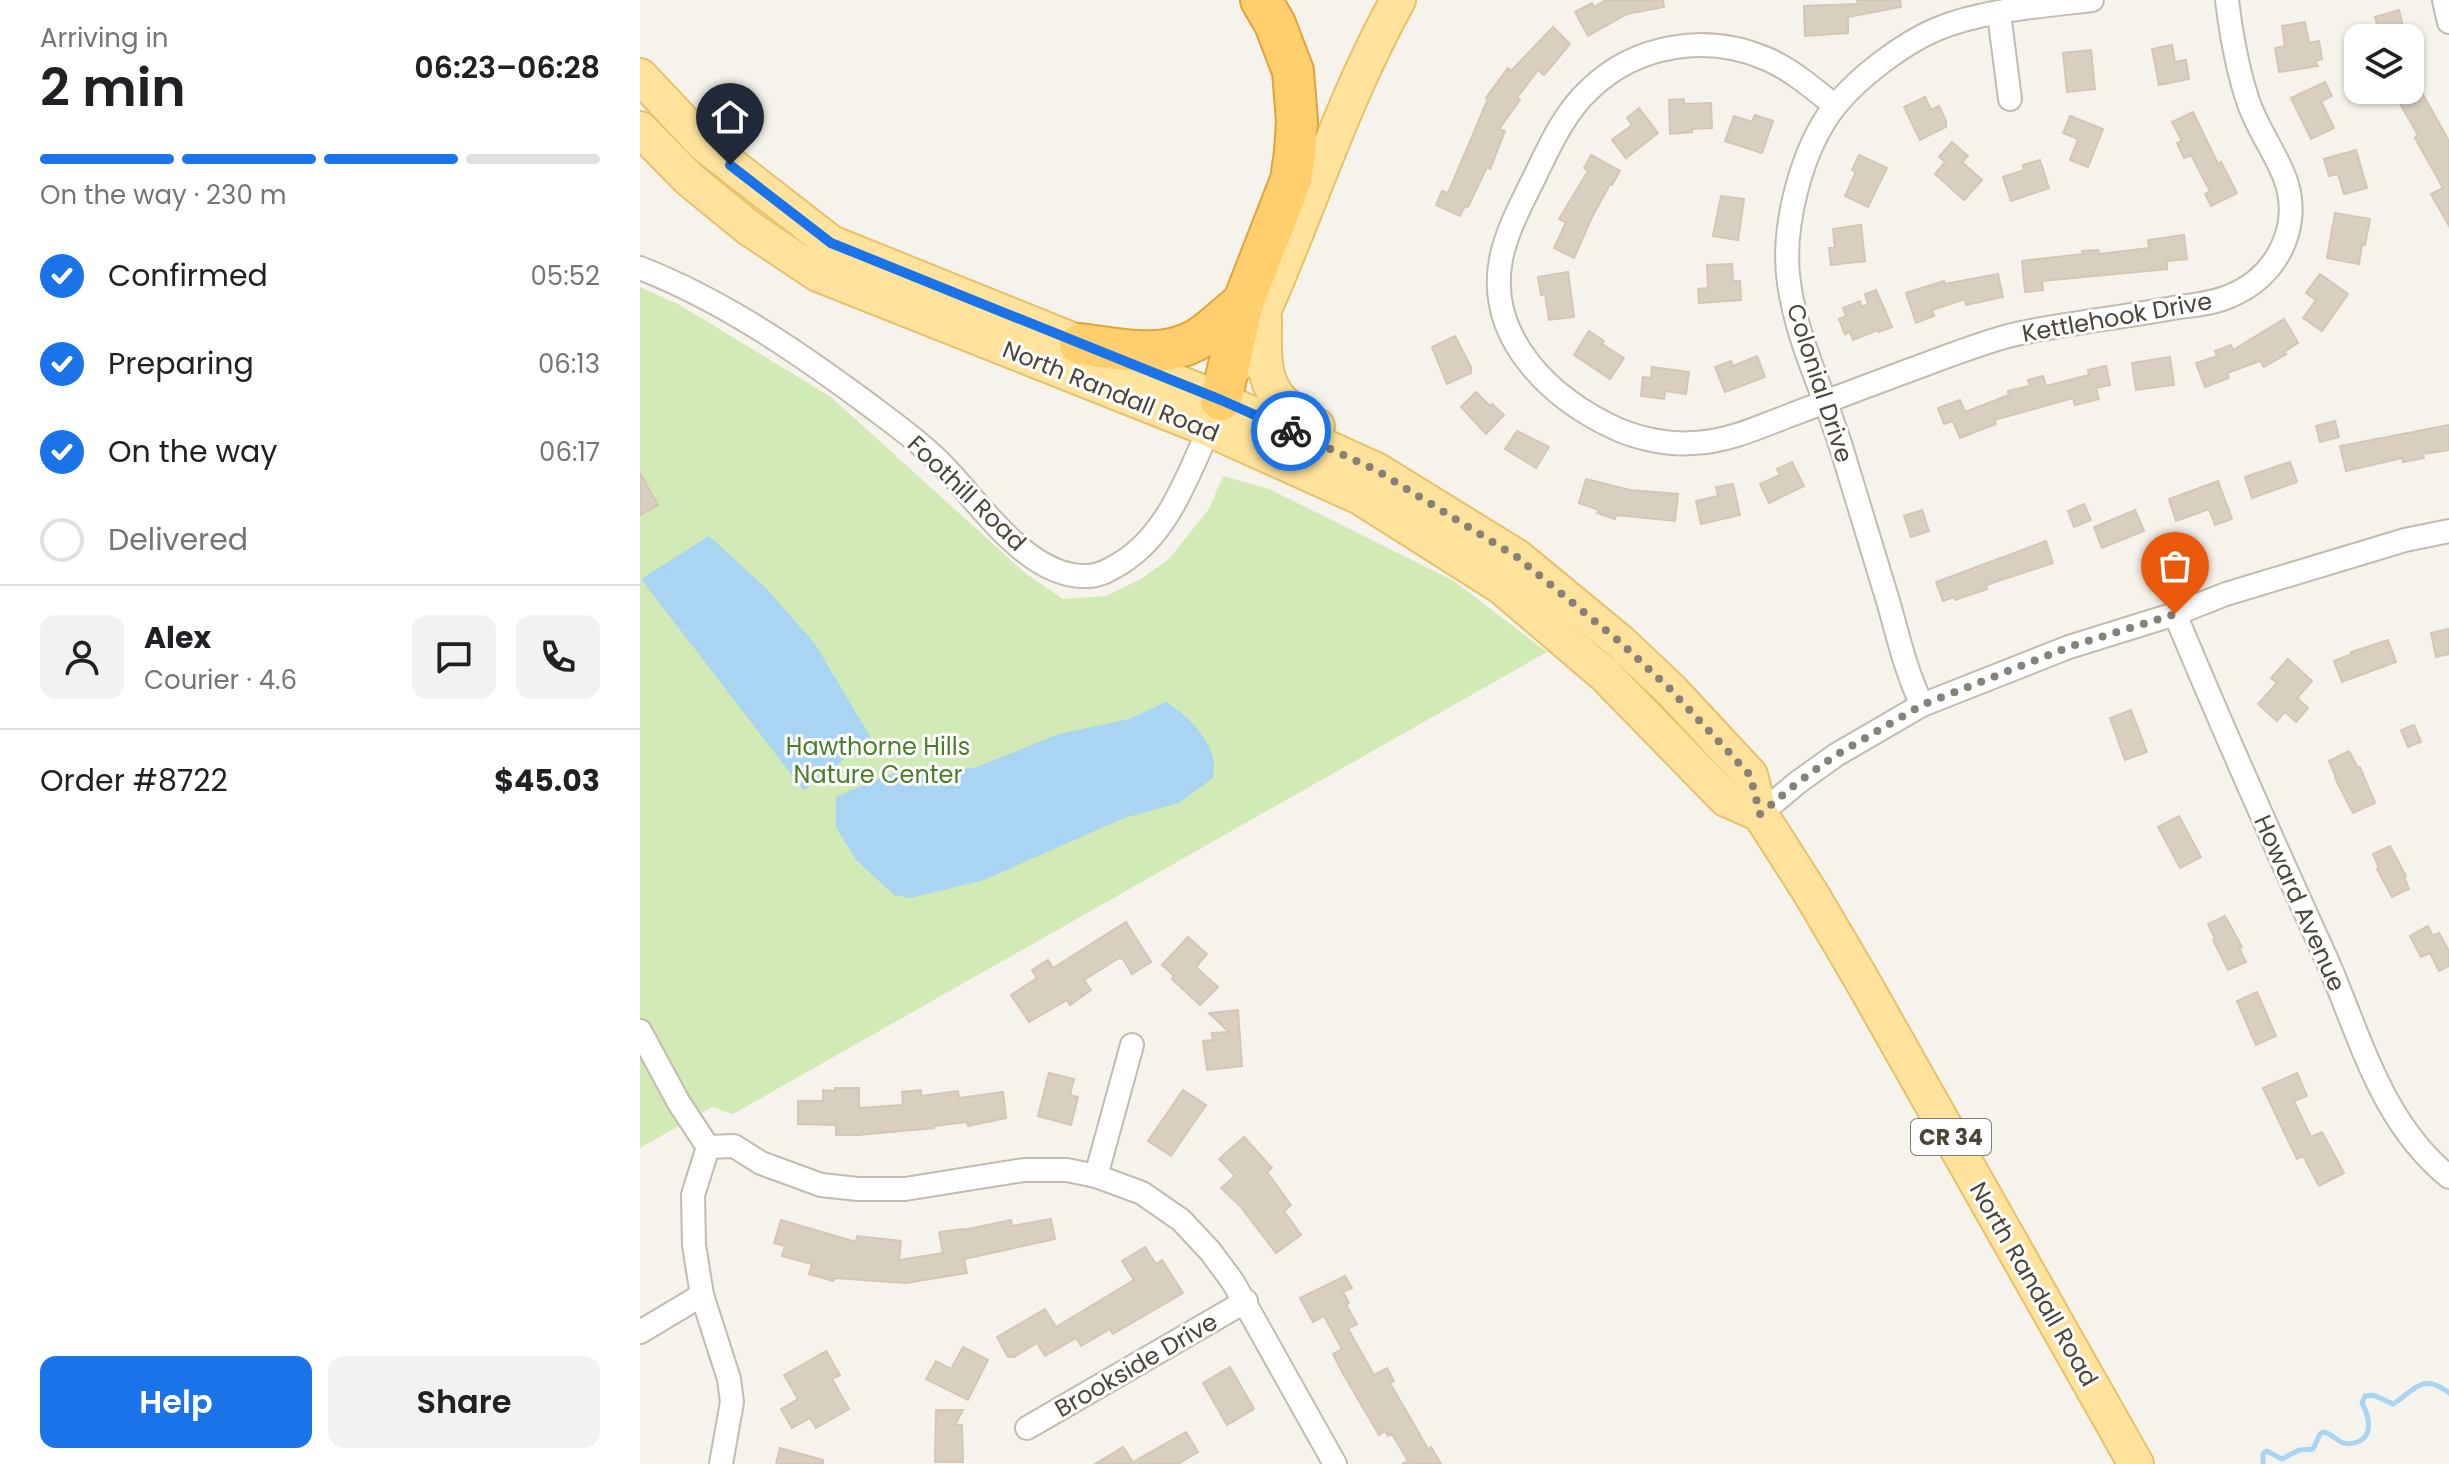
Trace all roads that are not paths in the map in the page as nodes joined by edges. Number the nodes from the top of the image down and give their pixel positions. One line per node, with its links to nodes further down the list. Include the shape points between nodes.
1 (1261, 0): 13 (highway, via 1293,71 1297,121 1291,180)
2 (1398, 0): 13 (main road)
3 (2092, 0): 6 (street, Colonial Drive)
4 (2227, 0): 15 (street, Kettlehook Drive, via 2247,100 2289,197 2289,226 2270,269 2220,300 2006,337)
5 (2444, 0): 7 (street)
6 (1999, 14): 9 (street); 10 (street, Colonial Drive, via 1937,29 1907,45)
7 (2449, 22)
8 (640, 76): 14 (main road, North Randall Road / CR 34, via 705,145 831,243)
9 (2010, 99)
10 (1835, 106): 15 (street, Colonial Drive, via 1807,157 1794,196 1787,250 1794,312); 15 (street, Kettlehook Drive, via 1791,72 1744,50 1698,43 1620,65 1587,91 1558,131 1505,242 1499,286 1507,328 1531,367 1568,400 1628,434 1681,443 1713,440)
11 (640, 129): 16 (main road, North Randall Road / CR 34, via 689,179 749,228 818,274)
12 (640, 268): 16 (street, Foothill Road, via 741,319 835,379 931,454 1016,543 1063,572 1088,576 1107,571 1146,544 1167,518)
13 (1254, 308): 14 (highway, via 1171,349 1138,352); 16 (highway); 17 (main road, via 1269,382 1281,403 1396,466)
14 (1080, 344): 16 (main road, North Randall Road / CR 34)
15 (1825, 402): 20 (street, Colonial Drive)
16 (1215, 414): 17 (main road, North Randall Road / CR 34, via 1376,470); 21 (main road, North Randall Road / CR 34, via 1502,587 1605,675 1726,799)
17 (1431, 504): 21 (main road, North Randall Road / CR 34, via 1517,557 1670,689 1750,775)
18 (2449, 531): 19 (street, via 2304,569)
19 (2175, 614): 20 (street, via 2069,647); 26 (street, Howard Avenue, via 2374,1076 2419,1149)
20 (1922, 705): 21 (street, via 1836,755)
21 (1760, 814): 33 (main road, North Randall Road / CR 34, via 1859,975)
22 (640, 1031): 24 (street)
23 (1132, 1045): 25 (street)
24 (708, 1147): 25 (street, Brookside Drive, via 734,1146 789,1175 858,1189 905,1189 1024,1170); 27 (street, via 693,1195)
25 (1096, 1176): 28 (street, Brookside Drive, via 1142,1193 1181,1220)
26 (2449, 1177)
27 (702, 1295): 29 (street); 31 (street, via 732,1402)
28 (1246, 1301): 30 (street, Brookside Drive); 32 (street, Brookside Drive)
29 (640, 1332)
30 (1027, 1428)
31 (721, 1464)
32 (1335, 1464)
33 (2136, 1464)

